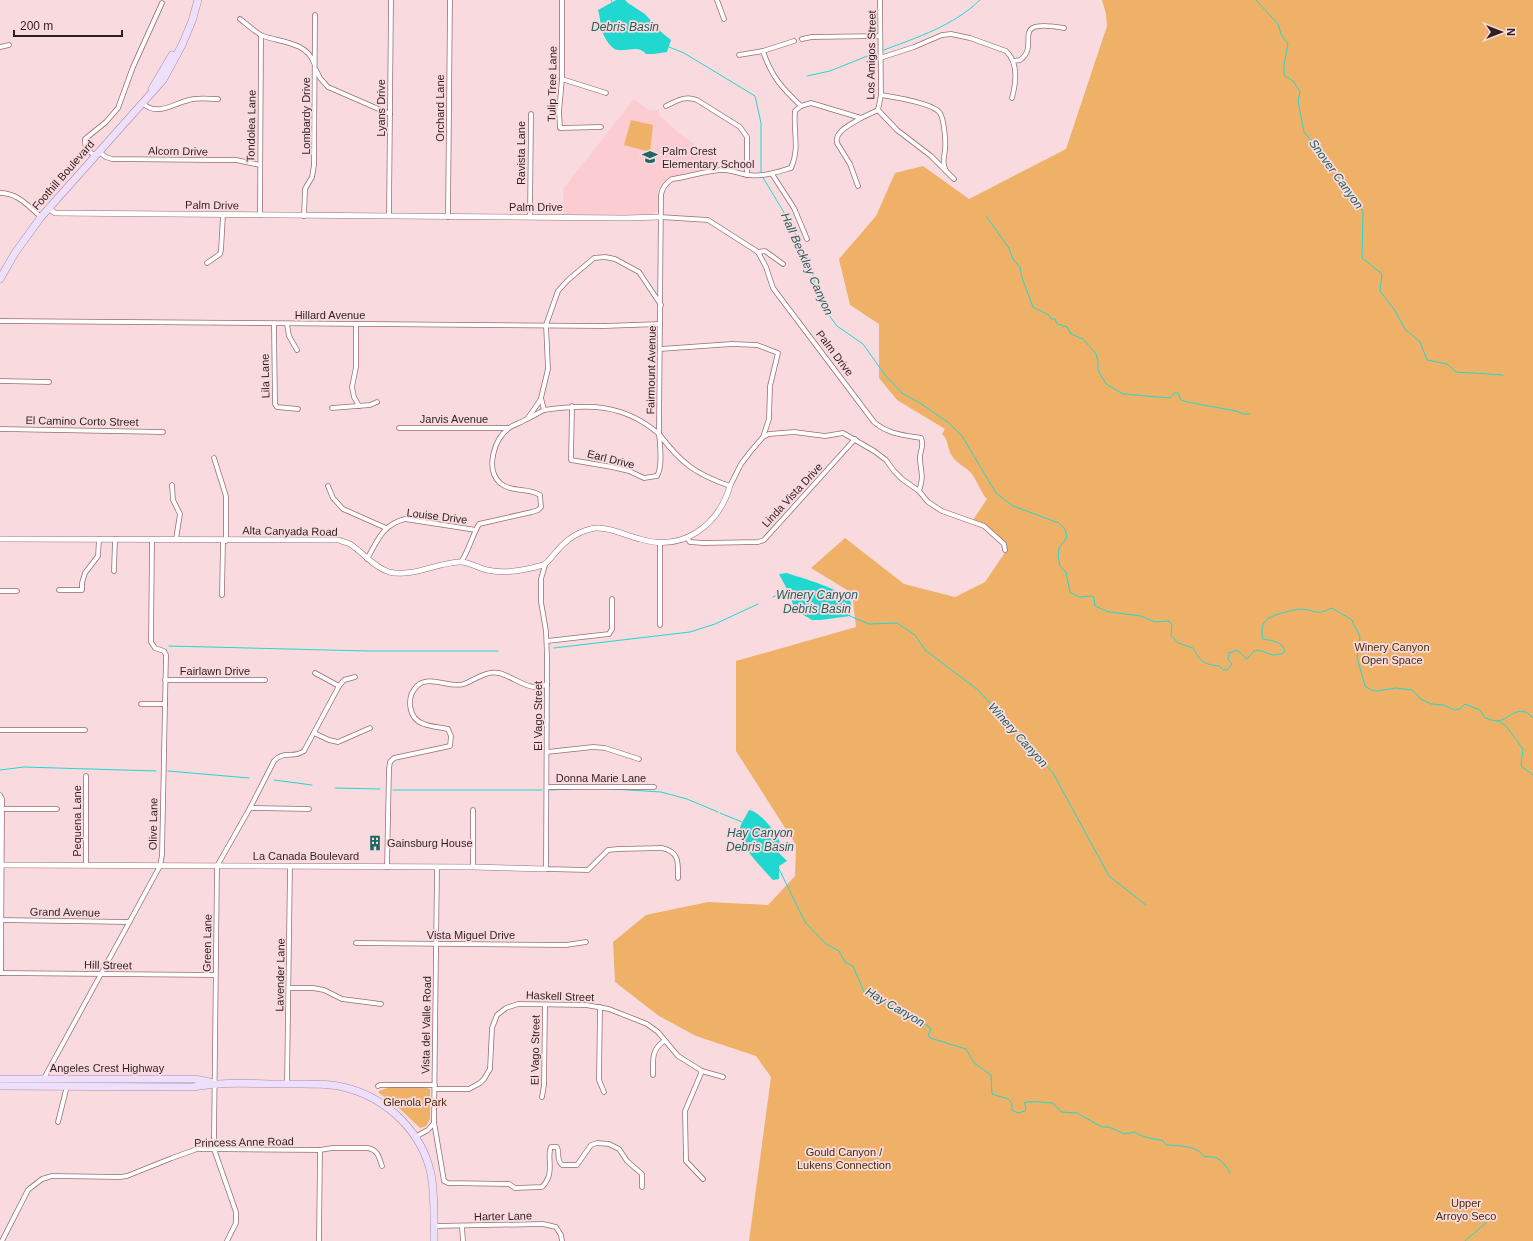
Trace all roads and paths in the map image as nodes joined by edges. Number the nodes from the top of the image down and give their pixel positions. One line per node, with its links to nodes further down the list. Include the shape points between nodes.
1 (193, 0): 25 (main road, Foothill Boulevard, via 170,60)
2 (198, 0): 25 (main road, Foothill Boulevard, via 177,56 163,80)
3 (391, 0): 34 (street, Lyans Drive)
4 (450, 0): 51 (street, Orchard Lane)
5 (562, 0): 24 (street, Tulip Tree Lane)
6 (717, 0): 11 (street)
7 (880, 0): 14 (street, Los Amigos Street)
8 (162, 3): 38 (street, via 133,67 118,108 85,139 86,148)
9 (315, 15): 23 (street, Lombardy Drive)
10 (240, 19): 13 (street)
11 (724, 19)
12 (1064, 28): 22 (street, via 1046,25 1032,28 1029,32 1026,54 1020,60)
13 (261, 36): 23 (street, via 287,41 298,47 311,56); 39 (street, Tondolea Lane)
14 (880, 36): 15 (street); 21 (street, Los Amigos Street)
15 (802, 39)
16 (794, 42): 19 (street)
17 (9, 45): 18 (street)
18 (0, 46)
19 (763, 51): 20 (street); 32 (street, via 768,67 782,87)
20 (739, 55)
21 (880, 58): 22 (street, via 951,34 1006,51); 27 (street, Los Amigos Street)
22 (1014, 61): 29 (street)
23 (315, 68): 34 (street, via 328,87); 49 (street, Lombardy Drive, via 314,165 312,177 305,189)
24 (562, 79): 26 (street); 37 (street, Tulip Tree Lane, via 560,128)
25 (151, 93): 30 (main road, Foothill Boulevard)
26 (606, 93)
27 (881, 95): 33 (street, Los Amigos Street); 40 (street, via 903,98 939,112 943,118 943,163)
28 (218, 98): 30 (street, via 190,99 154,110)
29 (1012, 98)
30 (142, 103): 38 (main road, Foothill Boulevard)
31 (666, 106): 42 (street, via 680,99 691,98 740,127 747,137)
32 (801, 106): 36 (street, via 811,103); 41 (street, Fairmount Avenue, via 794,111 796,148 791,168)
33 (878, 110): 36 (street); 40 (street, via 897,130)
34 (390, 114): 50 (street, Lyans Drive)
35 (531, 114): 53 (street, Ravista Lane)
36 (861, 118): 44 (street, via 838,134 836,139 850,164)
37 (601, 127)
38 (97, 154): 39 (street, Alcorn Drive, via 112,159 230,159); 46 (main road, Foothill Boulevard)
39 (260, 165): 48 (street, Tondolea Lane)
40 (946, 171): 43 (street)
41 (769, 174): 42 (street, Fairmount Avenue); 55 (street, via 794,208)
42 (747, 175): 54 (street, Fairmount Avenue, via 721,170 672,180 662,190)
43 (954, 180)
44 (858, 186)
45 (0, 193): 52 (street, via 17,196)
46 (48, 208): 47 (street, Palm Drive, via 55,213); 52 (main road, Foothill Boulevard)
47 (223, 215): 48 (street, Palm Drive); 57 (street, via 220,254)
48 (260, 215): 49 (street, Palm Drive)
49 (304, 216): 50 (street, Palm Drive)
50 (389, 216): 51 (street, Palm Drive)
51 (448, 216): 53 (street, Palm Drive)
52 (41, 217): 59 (main road, Foothill Boulevard)
53 (530, 217): 54 (street, Palm Drive)
54 (660, 217): 56 (street, Palm Drive, via 708,220); 60 (street, Fairmount Avenue)
55 (807, 239)
56 (758, 252): 58 (street, via 765,251); 90 (street, Palm Drive, via 774,288 874,422 893,434 921,438 922,480)
57 (207, 263)
58 (782, 264)
59 (0, 279)
60 (661, 305): 65 (street, Fairmount Avenue); 66 (street, via 639,272 615,259 594,258 558,291)
61 (0, 321): 62 (street, Hillard Avenue)
62 (274, 324): 63 (street, Hillard Avenue); 76 (street, Lila Lane, via 275,404 277,407)
63 (287, 324): 64 (street, Hillard Avenue); 68 (street, via 289,336)
64 (356, 324): 66 (street, Hillard Avenue); 73 (street, via 356,367 352,388)
65 (660, 324): 66 (street, Hillard Avenue); 67 (street, Fairmount Avenue)
66 (546, 325): 71 (street, via 548,369)
67 (660, 349): 83 (street, Fairmount Avenue); 84 (street, via 751,344 778,353 770,386 769,419)
68 (298, 350)
69 (0, 381): 70 (street)
70 (49, 382)
71 (541, 398): 77 (street); 78 (street)
72 (377, 402): 73 (street)
73 (359, 406): 75 (street)
74 (572, 406): 77 (street); 83 (street, via 588,405 613,409 629,415); 83 (street, Earl Drive, via 571,460 629,471 644,478 657,476)
75 (332, 408)
76 (298, 409)
77 (544, 410): 78 (street)
78 (527, 420): 80 (street)
79 (399, 428): 80 (street, Jarvis Avenue)
80 (508, 428): 92 (street, via 494,449 492,471 500,482 508,487 534,491 540,495 541,506 532,512 482,522)
81 (0, 429): 82 (street, El Camino Corto Street)
82 (163, 432)
83 (659, 434): 89 (street, via 680,460 691,469)
84 (763, 437): 85 (street, via 786,432 825,436 838,432); 89 (street, via 741,464)
85 (855, 439): 90 (street, via 886,460 894,472); 93 (street, Linda Vista Drive, via 764,540 703,544 690,542)
86 (214, 458): 99 (street, via 226,496)
87 (172, 484): 98 (street, via 172,500 180,514)
88 (328, 486): 91 (street, via 333,498 343,509)
89 (730, 486): 93 (street, via 717,515)
90 (919, 491): 101 (street, via 928,502 942,511 984,526 1004,544)
91 (386, 528): 92 (street, Louise Drive, via 405,519); 102 (street)
92 (476, 530): 103 (street, via 469,550)
93 (687, 538): 100 (street)
94 (0, 539): 95 (street, Alta Canyada Road)
95 (99, 539): 96 (street, Alta Canyada Road); 106 (street, via 98,556 85,573 82,590)
96 (115, 539): 97 (street, Alta Canyada Road); 105 (street)
97 (152, 540): 98 (street, Alta Canyada Road); 115 (street, Olive Lane, via 151,642 155,648 166,654)
98 (176, 540): 99 (street, Alta Canyada Road)
99 (225, 541): 102 (street, Alta Canyada Road, via 339,540 350,544); 109 (street)
100 (660, 543): 104 (street, via 597,528 573,536); 111 (street)
101 (1005, 550)
102 (367, 559): 103 (street, Alta Canyada Road, via 385,570 397,573)
103 (461, 562): 104 (street, Alta Canyada Road, via 487,570 509,572)
104 (545, 564): 112 (street, El Vago Street, via 541,579 540,602)
105 (114, 571)
106 (59, 590)
107 (0, 591): 108 (street)
108 (17, 591)
109 (222, 595)
110 (612, 599): 112 (street, via 612,629 609,634)
111 (660, 625)
112 (547, 641): 117 (street, El Vago Street)
113 (315, 673): 118 (street)
114 (355, 677): 118 (street, via 344,680)
115 (165, 680): 116 (street, Fairlawn Drive); 120 (street, Olive Lane)
116 (265, 680)
117 (547, 684): 125 (street, El Vago Street); 141 (street, via 541,688 534,688 497,672 480,676 462,685 426,681 417,685 410,696 409,706 414,717 422,724 448,729 450,746 394,758 390,762)
118 (339, 686): 124 (street, Green Lane)
119 (141, 704): 120 (street)
120 (165, 704): 138 (street, Olive Lane)
121 (370, 728): 124 (street, via 338,742)
122 (0, 730): 123 (street)
123 (85, 730)
124 (314, 733): 131 (street, Green Lane, via 302,753 282,754 274,761)
125 (547, 752): 126 (street, Donna Marie Lane, via 593,747 606,748); 128 (street, El Vago Street)
126 (639, 759)
127 (86, 776): 137 (street, Pequena Lane)
128 (547, 787): 129 (street, Donna Marie Lane); 144 (street, El Vago Street)
129 (654, 788)
130 (0, 795): 132 (street)
131 (250, 808): 133 (street); 139 (street, Green Lane)
132 (2, 809): 134 (street); 136 (street)
133 (309, 809)
134 (57, 810)
135 (473, 810): 143 (street)
136 (1, 865): 137 (street, La Canada Boulevard); 146 (street)
137 (86, 866): 138 (street, La Canada Boulevard)
138 (160, 866): 139 (street, La Canada Boulevard); 147 (street, Olive Lane)
139 (217, 866): 140 (street, La Canada Boulevard); 153 (street, Green Lane)
140 (290, 866): 141 (street, La Canada Boulevard); 154 (street, Lavender Lane)
141 (387, 867): 142 (street, La Canada Boulevard)
142 (437, 867): 143 (street, La Canada Boulevard); 150 (street, Vista del Valle Road)
143 (473, 867): 144 (street, La Canada Boulevard)
144 (546, 869): 145 (street, La Canada Boulevard, via 588,870 605,852 618,849 662,848 674,853 678,864)
145 (678, 878)
146 (1, 920): 147 (street, Grand Avenue); 151 (street)
147 (129, 922): 152 (street, Olive Lane)
148 (586, 942): 150 (street, Vista Miguel Drive, via 566,945)
149 (356, 943): 150 (street, Vista Miguel Drive)
150 (436, 944): 170 (street, Vista del Valle Road)
151 (1, 974): 152 (street, Hill Street)
152 (101, 974): 153 (street, Hill Street); 163 (street, Olive Lane)
153 (215, 975): 164 (street, Green Lane)
154 (289, 988): 155 (street, via 313,988 324,990 342,999); 165 (street, Lavender Lane)
155 (381, 1004)
156 (545, 1004): 157 (street, Haskell Street); 170 (street, Haskell Street, via 512,1005 501,1010 492,1028 490,1068 480,1083 469,1089); 172 (street, El Vago Street)
157 (600, 1007): 158 (street, Haskell Street, via 647,1024 658,1032); 171 (street, via 599,1080)
158 (664, 1041): 159 (street, Haskell Street, via 678,1056); 160 (street, via 655,1050)
159 (702, 1071): 161 (street, Haskell Street); 179 (street, via 685,1111 685,1125 686,1160)
160 (653, 1076)
161 (723, 1077)
162 (0, 1079): 163 (main road, Angeles Crest Highway)
163 (44, 1079): 164 (main road, Angeles Crest Highway, via 195,1079); 167 (street, Olive Lane)
164 (214, 1083): 165 (main road, Angeles Crest Highway); 168 (main road, Angeles Crest Highway, via 193,1086); 176 (street, Green Lane)
165 (288, 1084): 175 (main road, Angeles Crest Highway, via 327,1085 369,1096 395,1113)
166 (0, 1086): 167 (main road, Angeles Crest Highway)
167 (40, 1086): 168 (main road, Angeles Crest Highway)
168 (67, 1086): 173 (street)
169 (378, 1086): 170 (street, Haskell Street)
170 (435, 1087): 174 (street, Vista del Valle Road)
171 (604, 1092)
172 (542, 1097)
173 (58, 1122)
174 (434, 1122): 175 (street, via 428,1130); 180 (street, Vista del Valle Road, via 444,1181 448,1183 509,1184 515,1188 542,1188 546,1184 551,1168 551,1147 557,1147 558,1159 562,1165 577,1165 591,1145 597,1143 609,1144 620,1149 627,1161 642,1174)
175 (415, 1137): 181 (main road, Angeles Crest Highway, via 431,1175)
176 (214, 1149): 177 (street, Princess Anne Road); 183 (street, Princess Anne Road, via 192,1150 127,1176 52,1176 42,1179 28,1190); 184 (street, Green Lane, via 236,1212 236,1223)
177 (320, 1150): 178 (street, Princess Anne Road, via 373,1150 379,1156); 185 (street)
178 (382, 1166)
179 (703, 1179)
180 (642, 1187)
181 (434, 1226): 182 (street, Harter Lane); 186 (main road, Angeles Crest Highway)
182 (462, 1226): 187 (street); 188 (street, Harter Lane, via 550,1225 559,1230)
183 (2, 1241)
184 (227, 1241)
185 (319, 1241)
186 (434, 1241)
187 (462, 1241)
188 (562, 1241)

